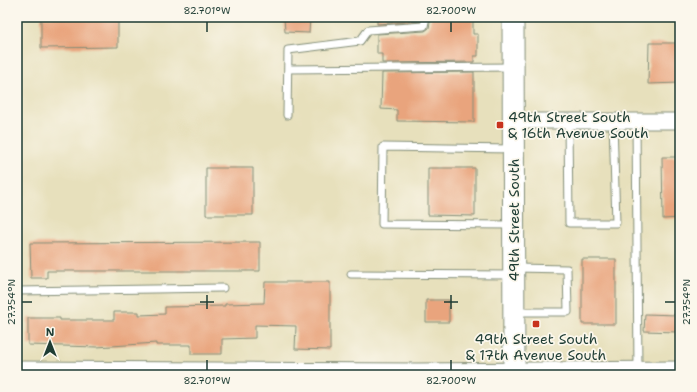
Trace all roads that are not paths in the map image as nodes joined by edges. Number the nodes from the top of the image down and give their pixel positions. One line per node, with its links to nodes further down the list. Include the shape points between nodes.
1 (426, 17): 4 (lane, via 424,26 368,30 360,41 288,50)
2 (513, 17): 3 (main road, 49th Street South)
3 (514, 67): 4 (lane); 6 (main road, 49th Street South)
4 (288, 69): 5 (lane)
5 (287, 115)
6 (513, 121): 7 (street); 11 (main road, 49th Street South)
7 (568, 121): 8 (street); 8 (lane, via 569,224 616,223)
8 (613, 121): 9 (street)
9 (636, 121): 10 (street); 20 (lane)
10 (680, 121)
11 (513, 149): 12 (main road, 49th Street South); 12 (lane, via 383,147 382,224)
12 (514, 225): 13 (main road, 49th Street South)
13 (514, 272): 14 (lane); 17 (main road, 49th Street South); 17 (lane, via 567,269 568,312)
14 (351, 274)
15 (223, 288): 16 (lane)
16 (17, 291)
17 (514, 312): 22 (main road, 49th Street South)
18 (17, 369): 21 (street)
19 (680, 369): 20 (street)
20 (638, 372): 22 (street)
21 (417, 373): 22 (street)
22 (514, 373)

